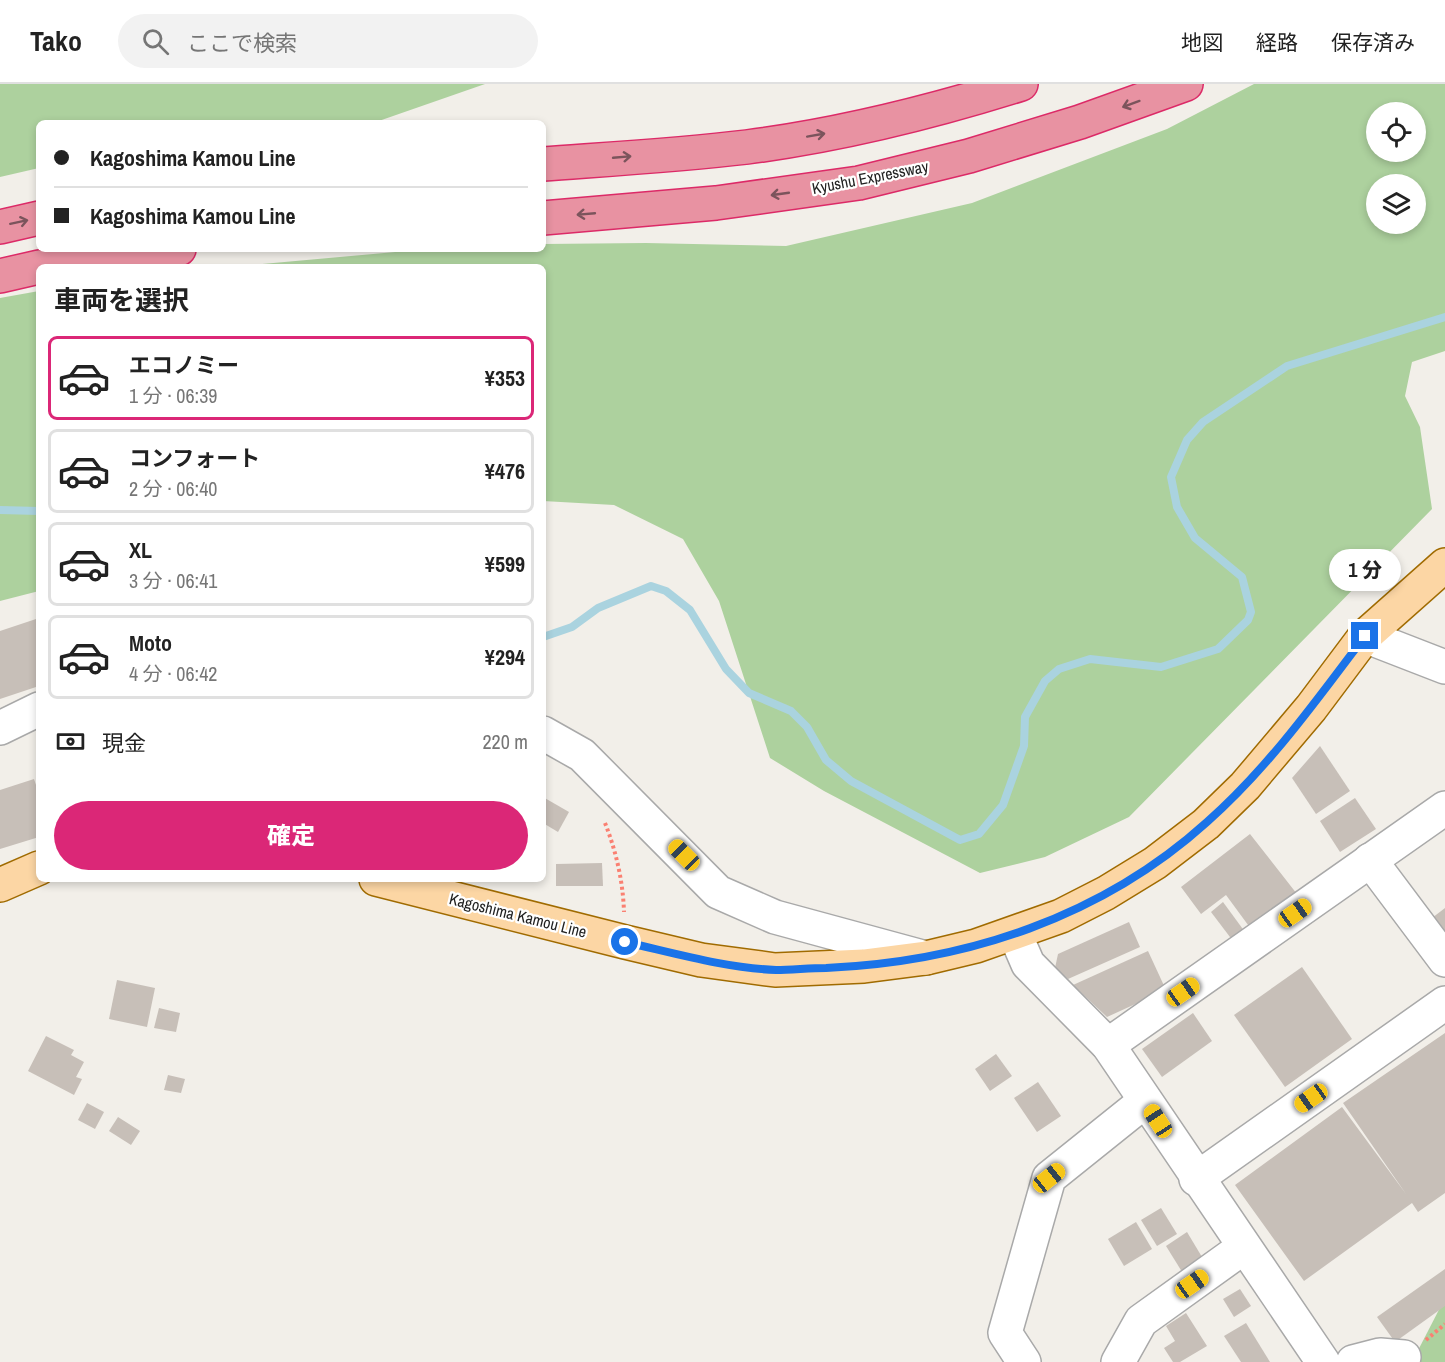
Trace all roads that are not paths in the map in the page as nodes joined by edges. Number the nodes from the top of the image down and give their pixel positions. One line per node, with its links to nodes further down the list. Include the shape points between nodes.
1 (1021, 84): 3 (highway, one-way to 1, via 747,147 864,127)
2 (1186, 84): 4 (highway, Kyushu Expressway, one-way to 4, via 969,156 859,183 716,203)
3 (546, 164)
4 (546, 218)
5 (36, 219): 6 (highway, one-way to 5)
6 (0, 226)
7 (155, 252): 8 (highway)
8 (63, 264)
9 (36, 268): 10 (highway)
10 (0, 276)
11 (1445, 565): 12 (main road, Kagoshima Kamou Line)
12 (1365, 636): 13 (street); 22 (main road, Kagoshima Kamou Line, via 1253,777 1206,824 1106,894)
13 (1445, 667)
14 (36, 710): 15 (street)
15 (0, 728)
16 (546, 734): 23 (street, via 582,755 718,892 775,917)
17 (1445, 808): 18 (street)
18 (1370, 860): 24 (street); 26 (street)
19 (36, 869): 21 (main road)
20 (388, 882): 23 (main road, Kagoshima Kamou Line, via 702,960 775,970 864,966)
21 (0, 885)
22 (1015, 934): 23 (main road, Kagoshima Kamou Line); 26 (street, via 1028,964)
23 (926, 958)
24 (1445, 960)
25 (1445, 1003): 28 (street)
26 (1108, 1045): 27 (street)
27 (1145, 1101): 28 (street); 31 (street, via 1049,1178 1005,1334)
28 (1197, 1179): 29 (street)
29 (1244, 1247): 32 (street, via 1141,1321); 33 (street)
30 (1404, 1357): 34 (street, via 1380,1355)
31 (1024, 1362)
32 (1118, 1362)
33 (1323, 1362)
34 (1353, 1362)

